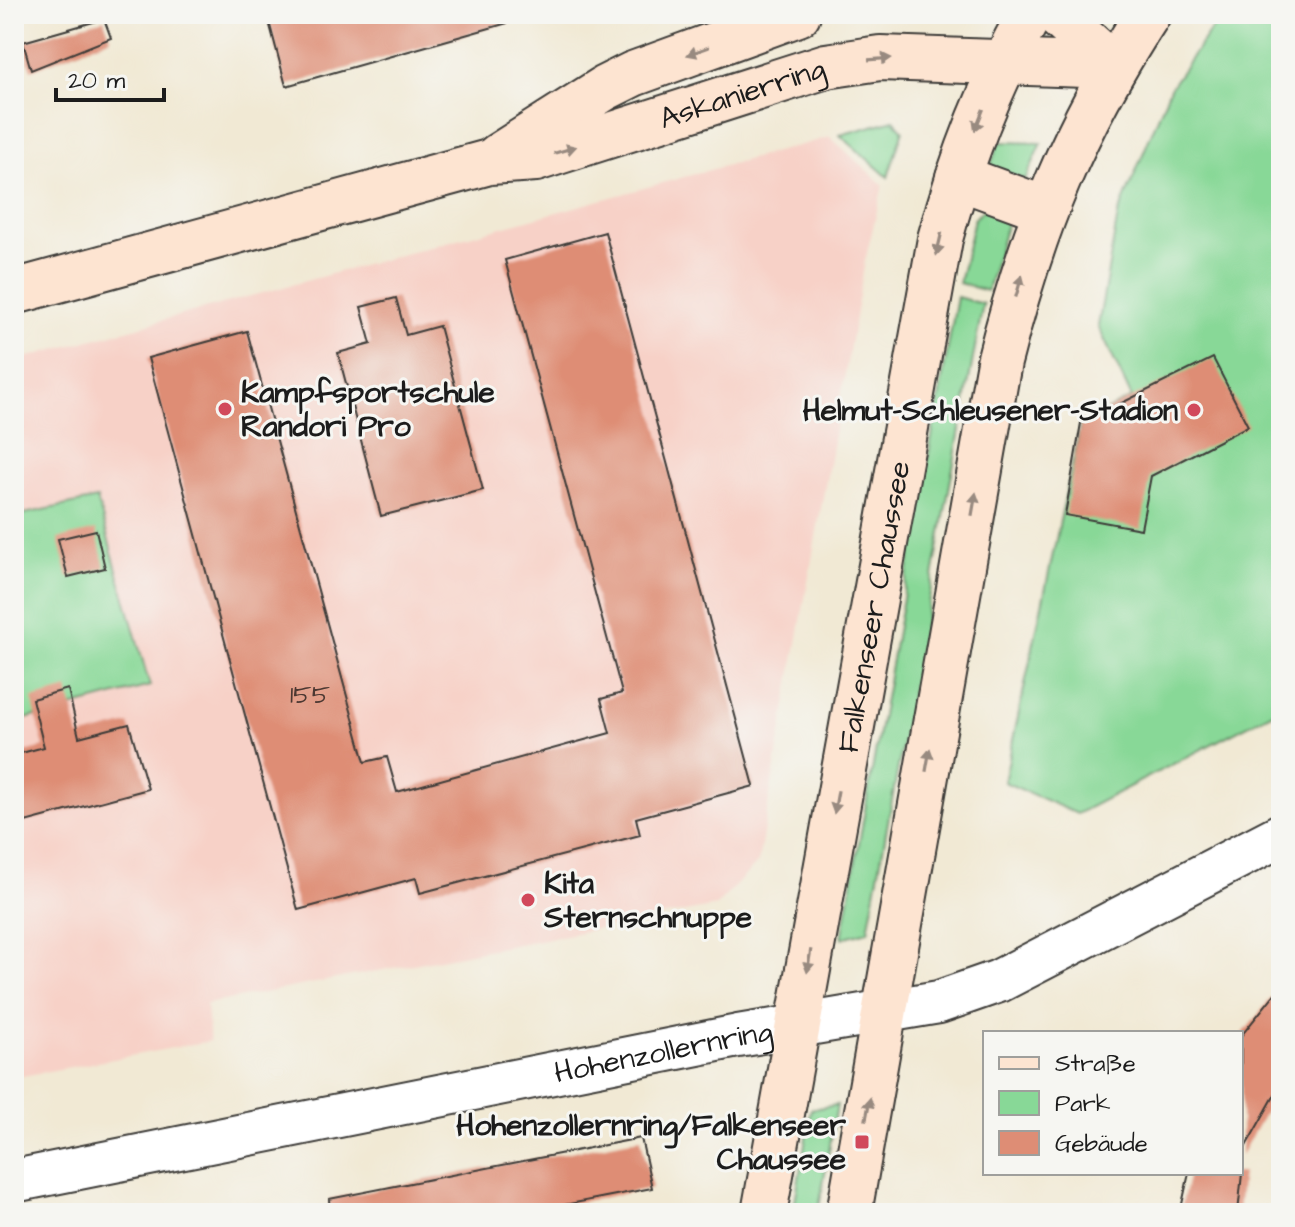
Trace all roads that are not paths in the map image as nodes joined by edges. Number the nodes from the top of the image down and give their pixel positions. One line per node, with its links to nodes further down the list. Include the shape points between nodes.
1 (798, 14): 7 (main road, Askanierring, one-way to 7, via 633,74)
2 (1030, 14): 5 (main road, Falkenseer Chaussee)
3 (1056, 14): 6 (main road)
4 (1148, 14): 6 (main road)
5 (1002, 63): 6 (main road, Askanierring); 7 (main road, Askanierring, one-way to 5, via 536,159 826,66 880,58); 8 (main road, Falkenseer Chaussee, one-way to 8)
6 (1114, 66): 9 (main road, via 1077,131)
7 (489, 162): 10 (main road, Askanierring)
8 (958, 177): 9 (main road); 13 (main road, Falkenseer Chaussee, one-way to 13, via 925,312)
9 (1045, 209): 12 (main road, one-way to 9, via 999,362)
10 (14, 292)
11 (1281, 835): 12 (street, Hohenzollernring, via 999,981 939,1002)
12 (885, 1011): 13 (street, Hohenzollernring); 16 (main road, one-way to 12)
13 (797, 1026): 14 (street, Hohenzollernring); 15 (main road, Falkenseer Chaussee)
14 (14, 1181)
15 (764, 1213)
16 (849, 1213)

